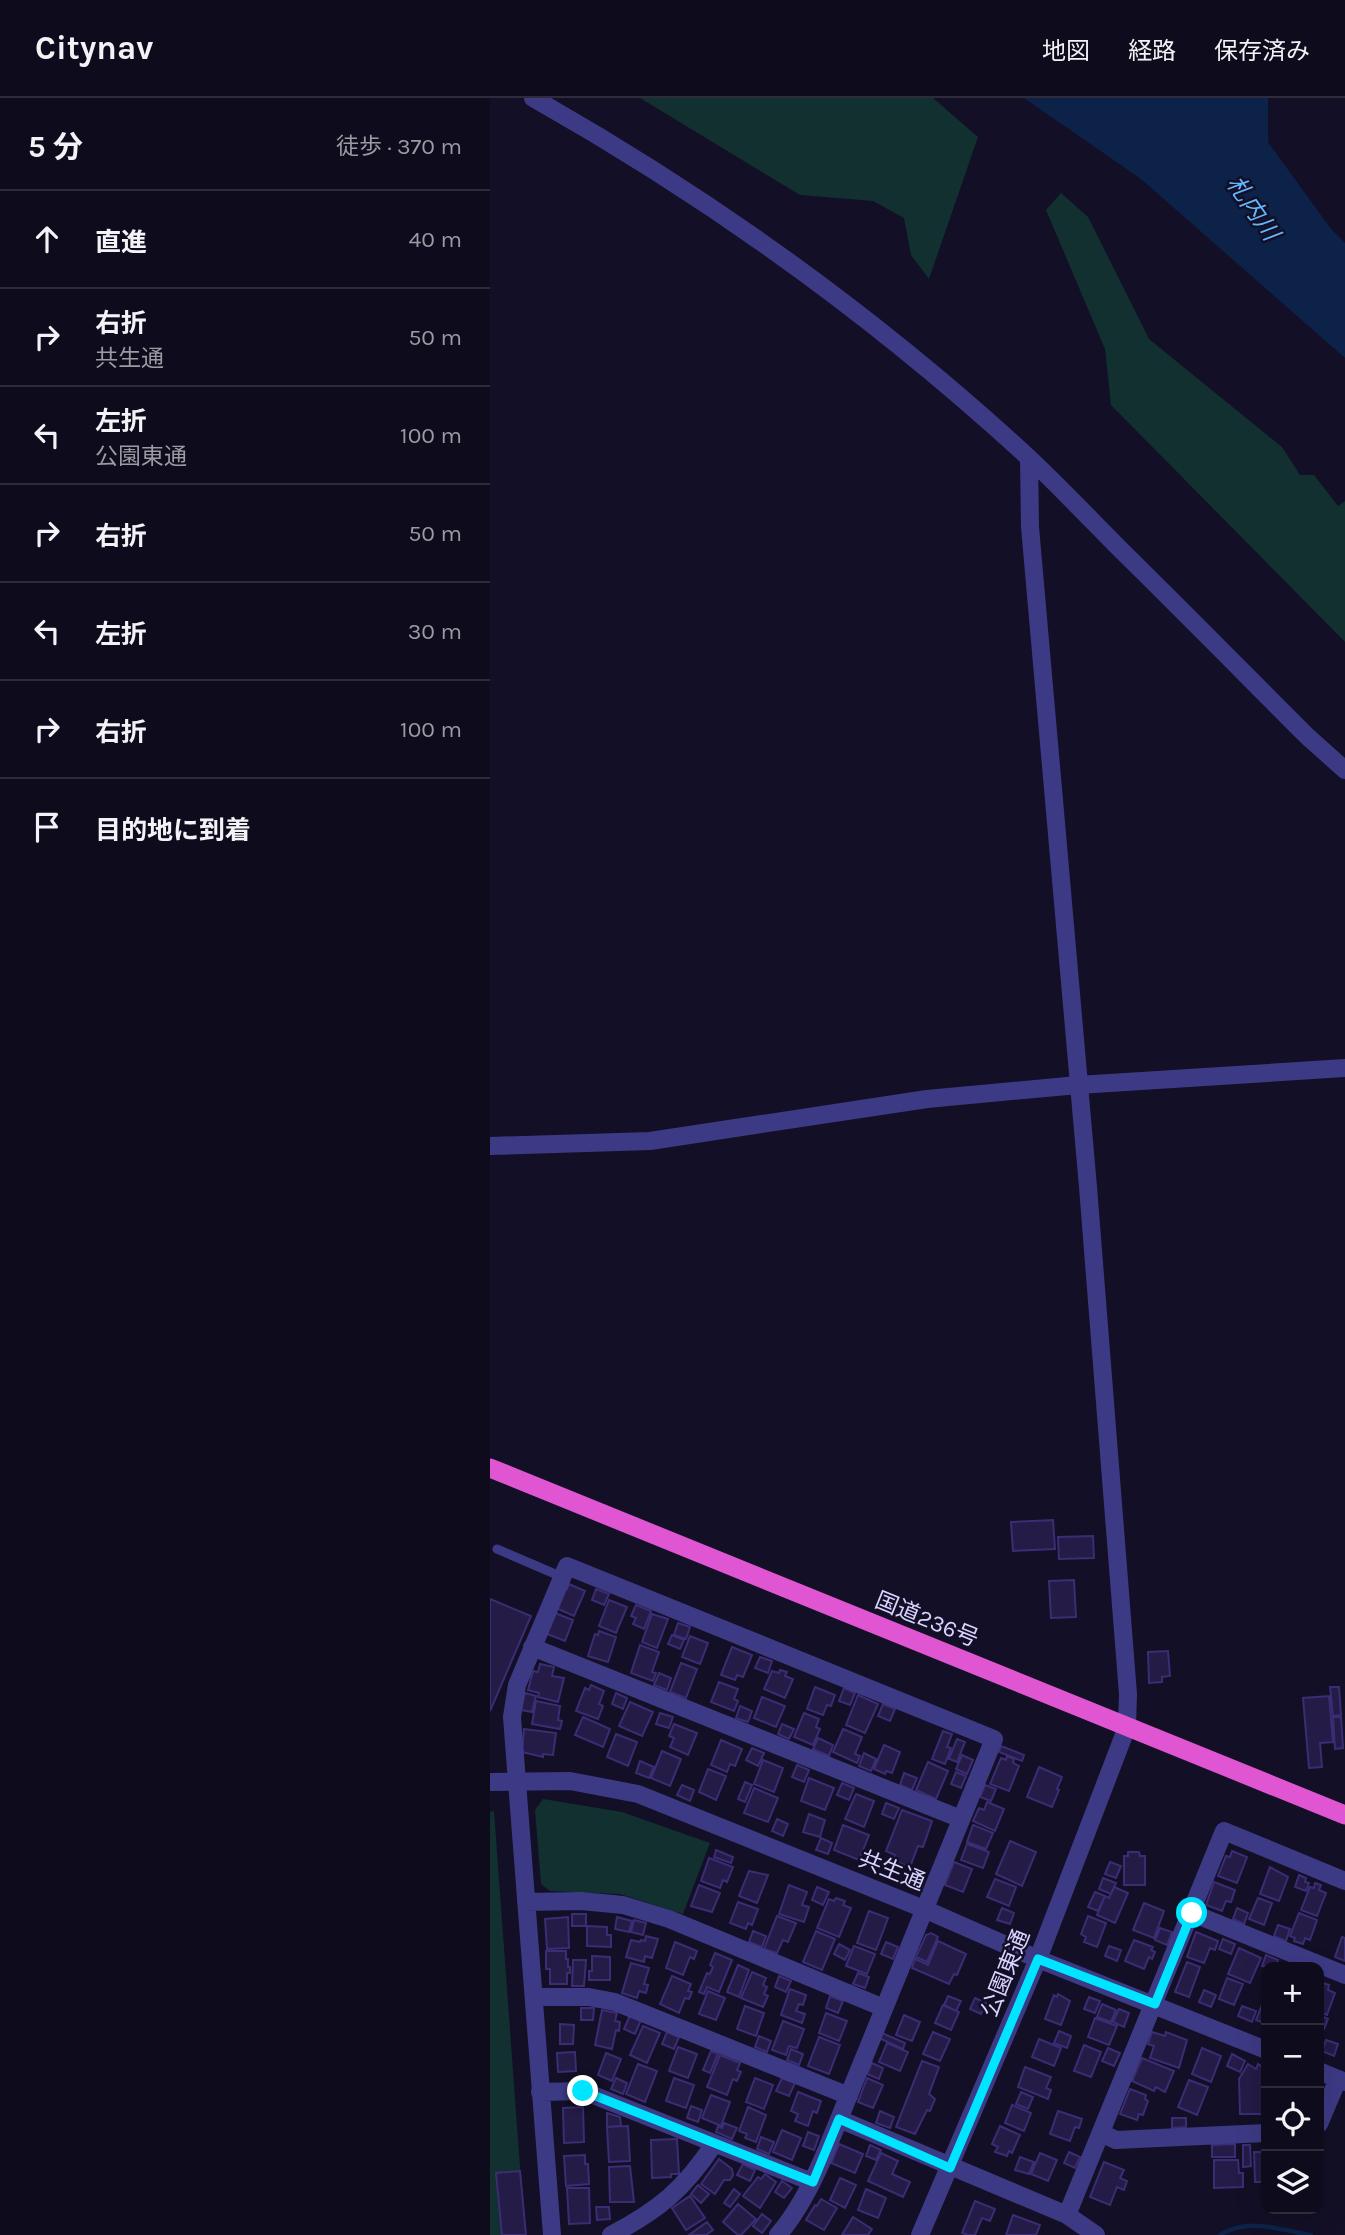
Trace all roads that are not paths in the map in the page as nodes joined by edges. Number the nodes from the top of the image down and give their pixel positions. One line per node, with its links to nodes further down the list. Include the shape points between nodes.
1 (533, 98): 2 (street, via 684,188 781,257 922,365)
2 (1029, 458): 3 (street); 5 (street, 公園東通, via 1030,527)
3 (1345, 770)
4 (1345, 1068): 5 (street)
5 (1078, 1085): 6 (street, via 927,1099 650,1141); 11 (street, 公園東通, via 1128,1694)
6 (490, 1146)
7 (490, 1468): 11 (highway, 国道236号)
8 (497, 1549): 9 (lane)
9 (562, 1577): 10 (street); 15 (street, via 567,1566 994,1739)
10 (532, 1647): 12 (street, via 517,1685 512,1717); 15 (street)
11 (1127, 1727): 14 (highway, 国道236号); 20 (street, 公園東通)
12 (515, 1780): 13 (street, 共生通); 17 (street); 18 (street, 共生通, via 570,1780 638,1794)
13 (490, 1782)
14 (1345, 1815)
15 (961, 1819): 18 (street)
16 (1345, 1881): 19 (street, via 1224,1831)
17 (526, 1902): 22 (street); 24 (street, via 581,1901 669,1919)
18 (924, 1909): 20 (street, 共生通); 24 (street)
19 (1192, 1913): 21 (street); 23 (street)
20 (1038, 1959): 23 (street, 共生通); 35 (street, 公園東通)
21 (1345, 1975)
22 (534, 1997): 28 (street); 29 (street, via 615,2001)
23 (1155, 2004): 25 (street, 共生通); 32 (street)
24 (884, 2008): 29 (street)
25 (1261, 2048)
26 (1324, 2073): 27 (street)
27 (1342, 2080): 30 (street)
28 (540, 2092): 34 (street, via 583,2091); 38 (street)
29 (849, 2096): 31 (street)
30 (1324, 2114)
31 (839, 2119): 35 (street); 36 (street)
32 (1101, 2133): 33 (street, via 1116,2140); 37 (street)
33 (1261, 2133)
34 (714, 2144): 36 (street); 39 (street, via 695,2173 663,2204)
35 (950, 2168): 37 (street); 41 (street, 公園東通)
36 (813, 2182): 40 (street)
37 (1067, 2215): 42 (street)
38 (552, 2235)
39 (611, 2235)
40 (778, 2235)
41 (920, 2235)
42 (1096, 2235)

